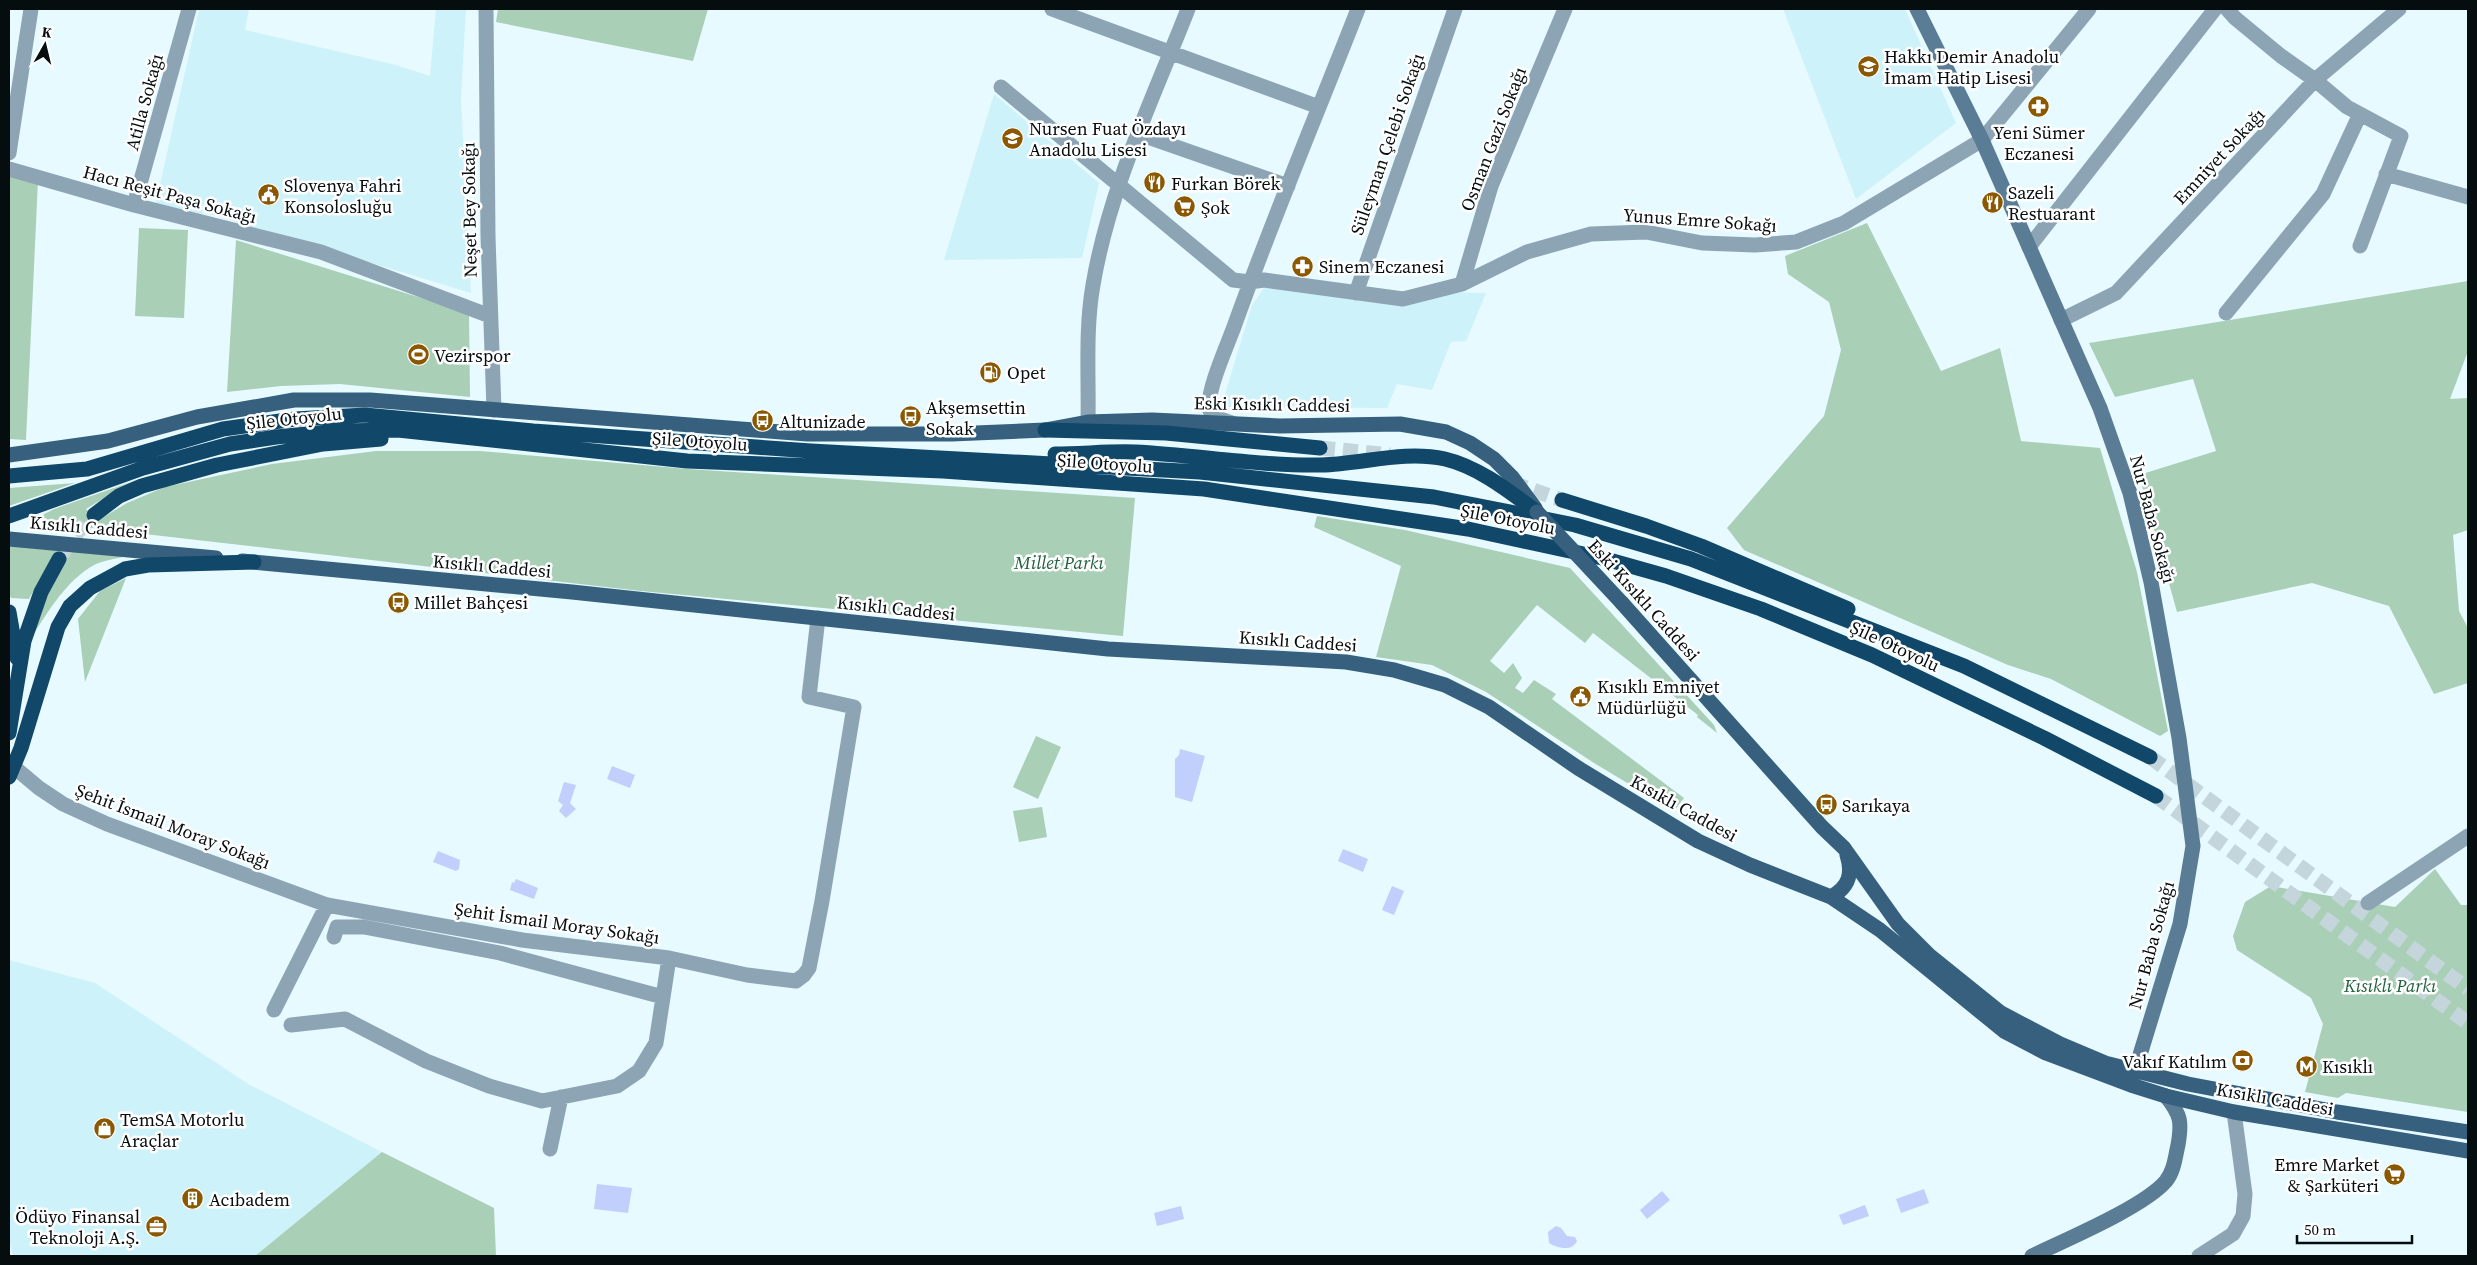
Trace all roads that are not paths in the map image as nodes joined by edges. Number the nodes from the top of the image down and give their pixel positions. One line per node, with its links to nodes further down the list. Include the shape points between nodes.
1 (31, 9): 22 (street)
2 (189, 9): 28 (street, Atilla Sokağı)
3 (486, 9): 35 (street, Neşet Bey Sokağı)
4 (1052, 9): 15 (street)
5 (1188, 9): 15 (street)
6 (1341, 9): 13 (street)
7 (1455, 9): 33 (street, Süleyman Çelebi Sokağı)
8 (1565, 9): 32 (street, Osman Gazi Sokağı, via 1491,186)
9 (1917, 9): 21 (main road, Nur Baba Sokağı)
10 (2089, 9): 21 (street, Yunus Emre Sokağı)
11 (2215, 9): 30 (street)
12 (2399, 9): 16 (street, Emniyet Sokağı)
13 (1357, 11): 18 (street)
14 (2236, 12): 16 (street, via 2281,56)
15 (1171, 52): 18 (street); 20 (street)
16 (2315, 80): 19 (street); 36 (street, Emniyet Sokağı, via 2116,293)
17 (1001, 87): 25 (street, Yunus Emre Sokağı)
18 (1319, 107): 26 (street)
19 (2360, 114): 24 (street, via 2400,136); 34 (street, via 2323,194)
20 (1139, 134): 25 (street); 26 (street)
21 (1982, 140): 30 (main road, Nur Baba Sokağı); 32 (street, Yunus Emre Sokağı, via 1844,223 1796,242 1755,245 1702,242 1646,232 1591,234 1527,252)
22 (9, 153)
23 (9, 169): 28 (street, Hacı Reşit Paşa Sokağı)
24 (2386, 174): 27 (street); 29 (street)
25 (1118, 186): 31 (street, Yunus Emre Sokağı, via 1233,280); 38 (street, via 1092,287)
26 (1288, 186): 31 (street)
27 (2468, 197)
28 (134, 205): 35 (street, Hacı Reşit Paşa Sokağı, via 321,252)
29 (2360, 246)
30 (2029, 247): 36 (main road, Nur Baba Sokağı)
31 (1250, 282): 33 (street, Yunus Emre Sokağı, via 1264,280); 39 (street, via 1209,406 1214,416)
32 (1462, 284): 33 (street, Yunus Emre Sokağı, via 1403,299)
33 (1356, 293)
34 (2226, 313)
35 (490, 316): 37 (street, Neşet Bey Sokağı)
36 (2061, 320): 71 (main road, Nur Baba Sokağı, via 2100,408 2130,493 2151,582 2179,738 2193,846 2180,924)
37 (494, 410): 40 (main road, Eski Kısıklı Caddesi, via 807,434); 43 (main road, Eski Kısıklı Caddesi, via 370,400 294,400 197,417 81,446)
38 (1088, 422): 39 (main road, Eski Kısıklı Caddesi, via 1152,420); 40 (main road, Eski Kısıklı Caddesi)
39 (1235, 424): 47 (main road, Eski Kısıklı Caddesi, via 1400,424 1446,432 1494,459)
40 (1044, 430): 42 (highway, via 1166,433)
41 (457, 438): 48 (highway, via 388,438 265,454 142,486 119,496); 49 (highway, Şile Otoyolu, via 398,430 339,431 230,444 143,468); 60 (highway, Şile Otoyolu, via 686,461 942,471 1204,489 1468,529 1602,558 1761,609 1880,659)
42 (1320, 448)
43 (9, 455)
44 (941, 456): 45 (highway, Şile Otoyolu, via 801,450 533,431 365,415 295,419 223,430 87,469); 47 (highway, via 1134,452 1321,465 1423,455 1468,467); 55 (highway, Şile Otoyolu, via 1200,472 1316,483 1434,497 1575,525 1691,559)
45 (9, 476)
46 (1562, 500): 55 (highway, via 1701,546 1841,606)
47 (1537, 512): 62 (main road, Eski Kısıklı Caddesi, bridge)
48 (94, 515)
49 (9, 516)
50 (9, 539): 52 (main road, Kısıklı Caddesi)
51 (58, 560): 56 (highway, via 41,592 24,641)
52 (254, 562): 54 (main road, Kısıklı Caddesi); 59 (highway, via 148,565 125,569 90,588 70,606 58,627)
53 (9, 612): 56 (highway, via 17,660)
54 (818, 618): 63 (main road, Kısıklı Caddesi, via 1108,649 1346,662 1394,670 1445,684 1489,707 1578,768 1698,841); 67 (street, Şehit İsmail Moray Sokağı, via 809,696 854,708 809,968 796,981 747,976)
55 (1964, 666): 58 (highway, Şile Otoyolu)
56 (16, 686): 57 (highway)
57 (9, 733)
58 (2150, 757)
59 (11, 772): 65 (street, Şehit İsmail Moray Sokağı, via 63,804 107,824)
60 (2156, 796)
61 (2468, 836): 64 (street)
62 (1845, 850): 63 (main road, via 1851,868 1849,881); 71 (main road, Eski Kısıklı Caddesi, via 1898,924 1929,955 2001,1013 2060,1044 2105,1063)
63 (1831, 897): 72 (main road, Kısıklı Caddesi, via 1880,930 2004,1031 2046,1053)
64 (2368, 903)
65 (327, 905): 67 (street, Şehit İsmail Moray Sokağı, via 522,940); 69 (street)
66 (334, 937): 68 (street, via 336,927 364,927 500,953)
67 (669, 958): 68 (street)
68 (663, 997): 74 (street, via 656,1043 639,1072 616,1086)
69 (274, 1010)
70 (291, 1025): 74 (street, via 345,1018 426,1062 489,1086 542,1101)
71 (2134, 1070): 72 (main road, Nur Baba Sokağı); 76 (main road, Kısıklı Caddesi, via 2197,1086 2337,1112)
72 (2131, 1085): 73 (main road, Kısıklı Caddesi)
73 (2166, 1096): 75 (main road, Kısıklı Caddesi); 79 (main road, via 2176,1109 2181,1124 2174,1167 2166,1182 2142,1200)
74 (561, 1097): 77 (street)
75 (2234, 1112): 78 (main road, Kısıklı Caddesi); 80 (street, via 2246,1194 2244,1216 2233,1234)
76 (2468, 1132)
77 (550, 1149)
78 (2468, 1152)
79 (2032, 1256)
80 (2199, 1256)

